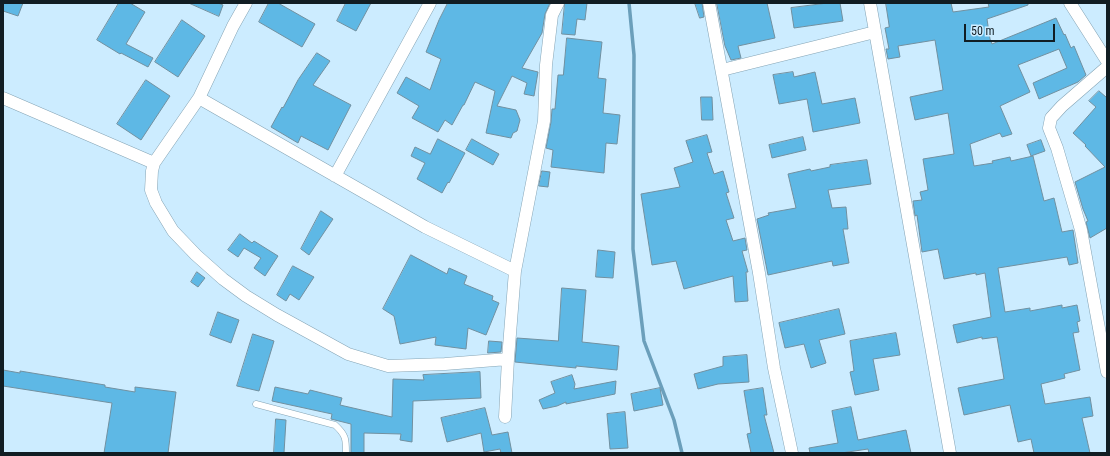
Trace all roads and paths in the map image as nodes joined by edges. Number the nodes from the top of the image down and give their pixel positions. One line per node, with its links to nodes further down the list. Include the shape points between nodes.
1 (246, 3): 12 (street)
2 (430, 3): 14 (street)
3 (558, 3): 15 (street, via 552,15 546,65 544,121)
4 (709, 3): 10 (street)
5 (870, 3): 7 (street)
6 (1070, 3): 8 (street)
7 (875, 32): 10 (street); 22 (street)
8 (1107, 61)
9 (1107, 67): 17 (street, via 1062,106 1051,118 1049,128 1080,230)
10 (722, 70): 21 (street, via 774,368)
11 (3, 98): 13 (street)
12 (199, 98): 13 (street); 14 (street)
13 (154, 163): 16 (street, via 151,190 156,204 173,231 196,255 246,296 348,354 388,366)
14 (335, 176): 15 (street, via 425,227)
15 (515, 271): 16 (street)
16 (508, 359): 19 (street)
17 (1107, 372)
18 (256, 404): 20 (lane, via 335,425 346,439)
19 (505, 417)
20 (346, 453)
21 (792, 453)
22 (950, 453)

